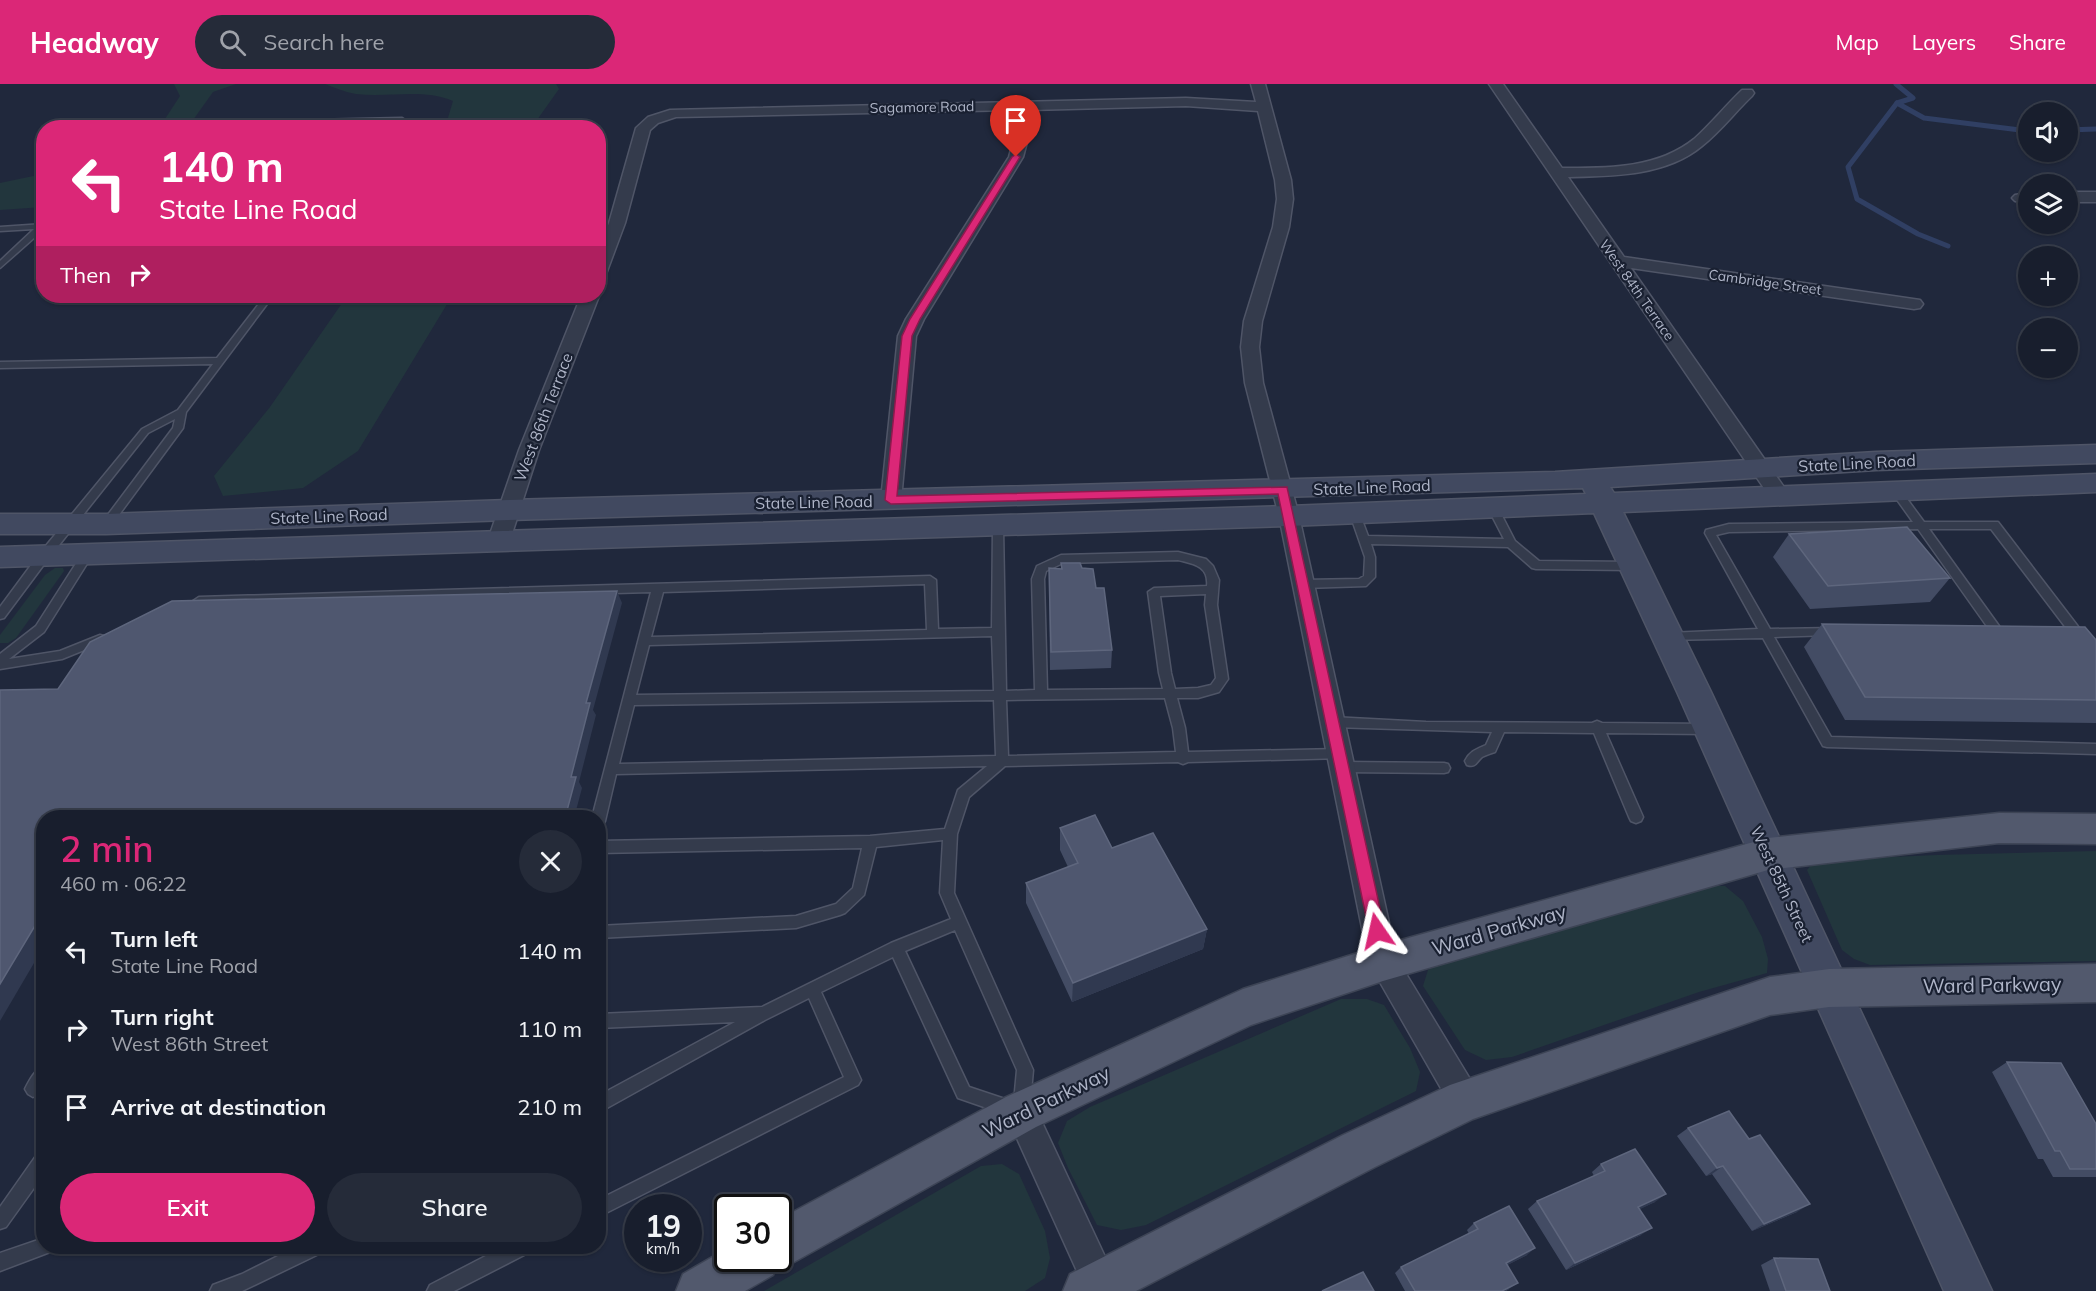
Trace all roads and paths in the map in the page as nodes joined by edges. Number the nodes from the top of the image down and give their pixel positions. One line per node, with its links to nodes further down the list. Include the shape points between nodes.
1 (1258, 84): 5 (street)
2 (1496, 84): 6 (street, West 84th Terrace)
3 (1747, 93): 6 (street, via 1692,147 1673,158 1616,170)
4 (1022, 105): 5 (street, Sagamore Road, via 1186,102); 12 (street, Sagamore Road, via 692,112 653,120 643,128 638,140); 27 (street, via 1016,157 907,336)
5 (1264, 107): 28 (street, via 1285,199 1253,321 1250,347 1254,383)
6 (1556, 173): 13 (street, West 84th Terrace)
7 (2078, 197): 8 (street)
8 (2096, 197)
9 (36, 227): 10 (lane)
10 (0, 229)
11 (36, 233): 14 (lane)
12 (606, 253)
13 (1617, 261): 17 (street, Cambridge Street); 22 (street, West 84th Terrace)
14 (0, 266)
15 (264, 303): 18 (lane)
16 (587, 303): 30 (street, West 86th Terrace)
17 (1914, 304)
18 (220, 361): 19 (lane); 20 (lane)
19 (0, 365)
20 (181, 412): 31 (lane, via 146,431); 32 (lane, via 178,428)
21 (2096, 454): 22 (main road, State Line Road, via 1876,460)
22 (1761, 469): 24 (main road, State Line Road); 26 (street, West 84th Terrace)
23 (2096, 483): 25 (main road, State Line Road)
24 (1598, 490): 26 (main road, State Line Road); 28 (main road, State Line Road); 29 (main road, State Line Road); 42 (main road, West 85th Street)
25 (1895, 490): 26 (main road, State Line Road); 34 (lane)
26 (1779, 495)
27 (891, 500): 28 (main road, State Line Road); 30 (main road, State Line Road)
28 (1286, 503): 35 (main road, State Line Road); 36 (main road, State Line Road); 43 (street)
29 (1493, 508): 36 (main road, State Line Road); 38 (lane)
30 (509, 510): 32 (main road, State Line Road); 37 (street, West 86th Terrace)
31 (69, 524): 32 (main road, State Line Road); 33 (main road, State Line Road); 40 (lane)
32 (106, 524)
33 (0, 525)
34 (1921, 525): 48 (lane); 51 (lane, via 1730,528 1710,533); 57 (lane, via 1994,525 2067,628)
35 (998, 526): 37 (main road, State Line Road); 50 (lane)
36 (1360, 527): 38 (lane); 43 (lane, via 1370,557 1370,577 1362,583)
37 (500, 540): 39 (main road, State Line Road)
38 (1511, 543): 42 (lane, via 1536,565)
39 (88, 554): 40 (main road, State Line Road); 56 (lane, via 40,629)
40 (44, 556): 41 (main road, State Line Road); 47 (lane)
41 (0, 557)
42 (1634, 566): 54 (main road, West 85th Street)
43 (1304, 584): 62 (street)
44 (658, 588): 46 (lane); 52 (lane, via 930,580); 55 (lane)
45 (1212, 590): 58 (lane, via 1222,679 1215,689); 58 (lane, via 1154,592); 59 (lane, via 1209,569 1202,562 1178,556 1050,562 1041,569 1038,579)
46 (187, 602)
47 (0, 615)
48 (1995, 629)
49 (1846, 631): 51 (lane)
50 (998, 632): 52 (lane); 60 (lane)
51 (1765, 632): 54 (lane); 66 (lane, via 1827,742)
52 (933, 634): 55 (lane)
53 (108, 635): 56 (lane, via 62,655)
54 (1668, 637): 65 (main road, West 85th Street)
55 (645, 641): 61 (lane)
56 (1, 659)
57 (2096, 659)
58 (1170, 693): 59 (lane); 68 (lane)
59 (1041, 694): 60 (lane)
60 (1000, 695): 61 (lane); 69 (lane)
61 (630, 700): 72 (lane)
62 (1332, 722): 64 (lane); 70 (street)
63 (1598, 726): 64 (lane); 65 (lane); 74 (lane)
64 (1500, 728): 67 (lane, via 1491,748)
65 (1711, 729): 79 (main road, West 85th Street)
66 (2096, 749)
67 (1472, 756)
68 (1184, 759): 69 (lane); 70 (lane)
69 (1002, 761): 72 (lane); 76 (lane, via 963,794)
70 (1342, 761): 71 (lane, via 1426,768); 83 (street)
71 (1441, 763)
72 (612, 769): 73 (lane)
73 (601, 810)
74 (1636, 817)
75 (2096, 829): 79 (main road, Ward Parkway, via 1999,828)
76 (950, 834): 77 (lane); 80 (lane, via 947,893)
77 (870, 842): 78 (lane); 81 (lane, via 859,891 840,909 796,922)
78 (606, 847)
79 (1768, 854): 83 (main road, Ward Parkway); 85 (main road, West 85th Street)
80 (958, 922): 82 (lane); 93 (lane, via 1025,1070)
81 (606, 932)
82 (896, 948): 86 (lane); 93 (lane, via 964,1093)
83 (1383, 963): 91 (street); 93 (main road, Ward Parkway, via 1243,1008)
84 (2096, 983): 85 (main road, Ward Parkway)
85 (1830, 988): 91 (main road, Ward Parkway, via 1770,996); 107 (main road, West 85th Street)
86 (813, 990): 87 (lane); 95 (lane, via 853,1080)
87 (763, 1014): 88 (lane); 92 (lane)
88 (606, 1021)
89 (36, 1085): 90 (lane)
90 (33, 1089)
91 (1465, 1100): 103 (main road, Ward Parkway)
92 (606, 1101)
93 (1021, 1112): 97 (main road, Ward Parkway); 103 (street)
94 (36, 1170): 96 (lane)
95 (606, 1205)
96 (0, 1221)
97 (792, 1238)
98 (36, 1249): 101 (lane)
99 (301, 1254): 104 (lane)
100 (508, 1254): 105 (lane)
101 (0, 1262)
102 (732, 1272): 106 (main road)
103 (1097, 1288)
104 (219, 1291)
105 (436, 1291)
106 (700, 1291)
107 (1968, 1291)

